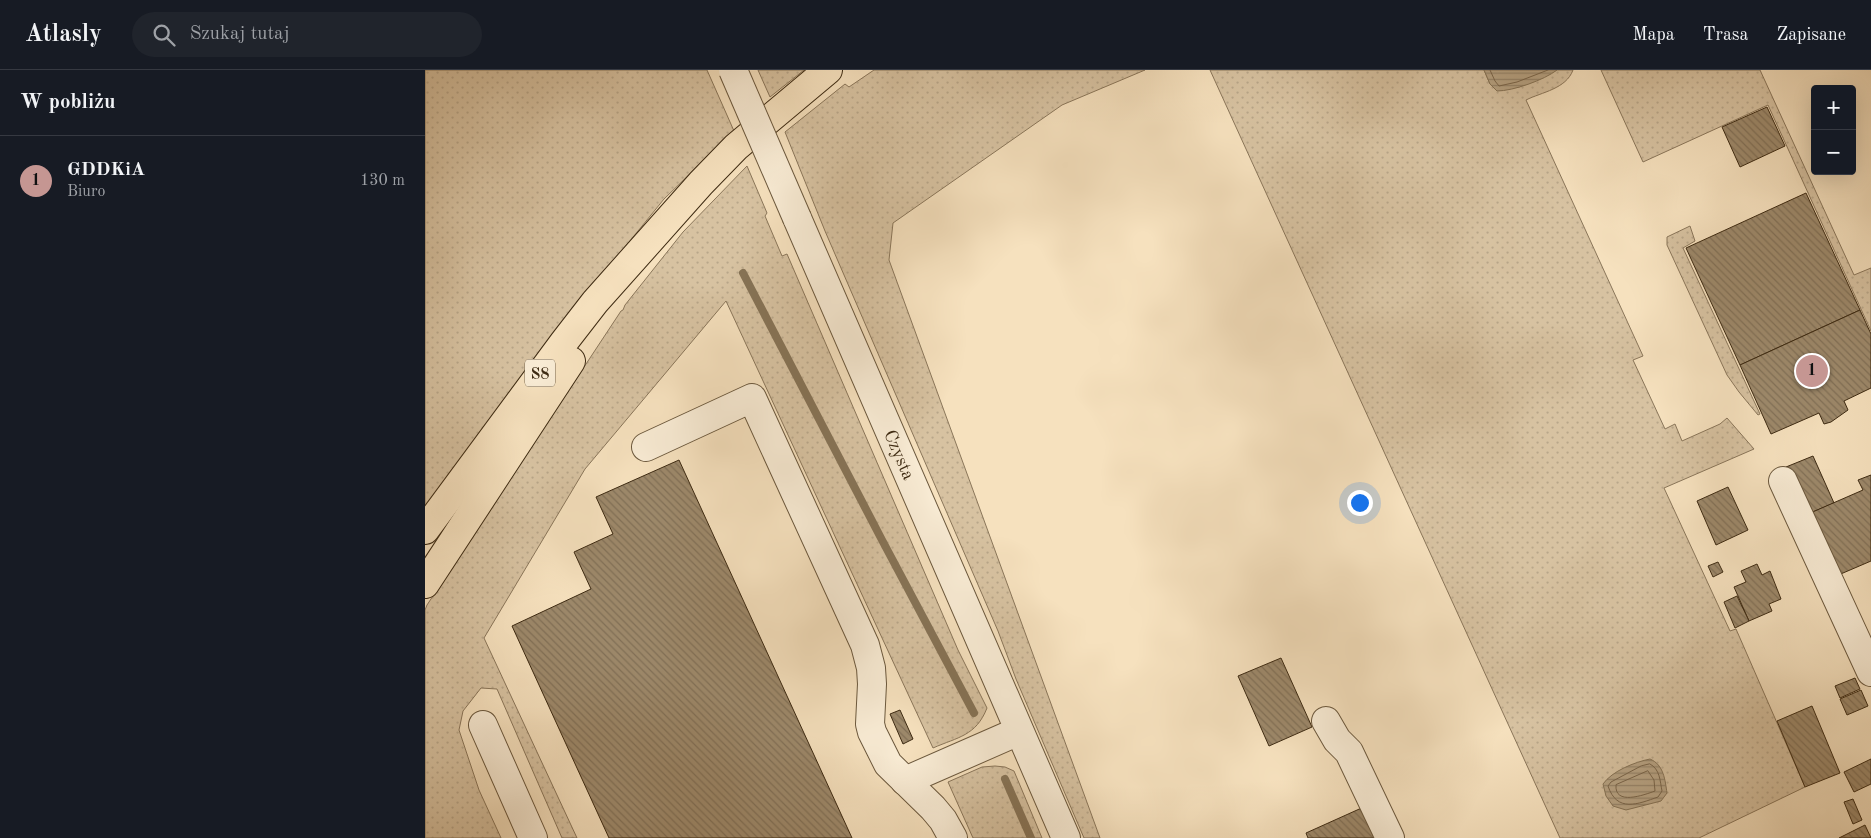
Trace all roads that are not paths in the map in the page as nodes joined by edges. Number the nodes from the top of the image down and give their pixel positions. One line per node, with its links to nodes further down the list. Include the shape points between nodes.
1 (733, 70): 11 (street, Czysta, bridge)
2 (828, 70): 3 (highway, S8, via 736,147)
3 (664, 223): 6 (highway, S8, via 595,302); 7 (highway)
4 (645, 447): 12 (street, via 752,398 865,645 871,668 872,732 888,764)
5 (1783, 481): 8 (street)
6 (425, 530)
7 (425, 584)
8 (1871, 672)
9 (1326, 721): 16 (street, via 1349,752)
10 (483, 725): 13 (street)
11 (1019, 731): 12 (street); 15 (street, Czysta)
12 (905, 781): 14 (street, via 933,808)
13 (533, 838)
14 (953, 838)
15 (1066, 838)
16 (1390, 838)

